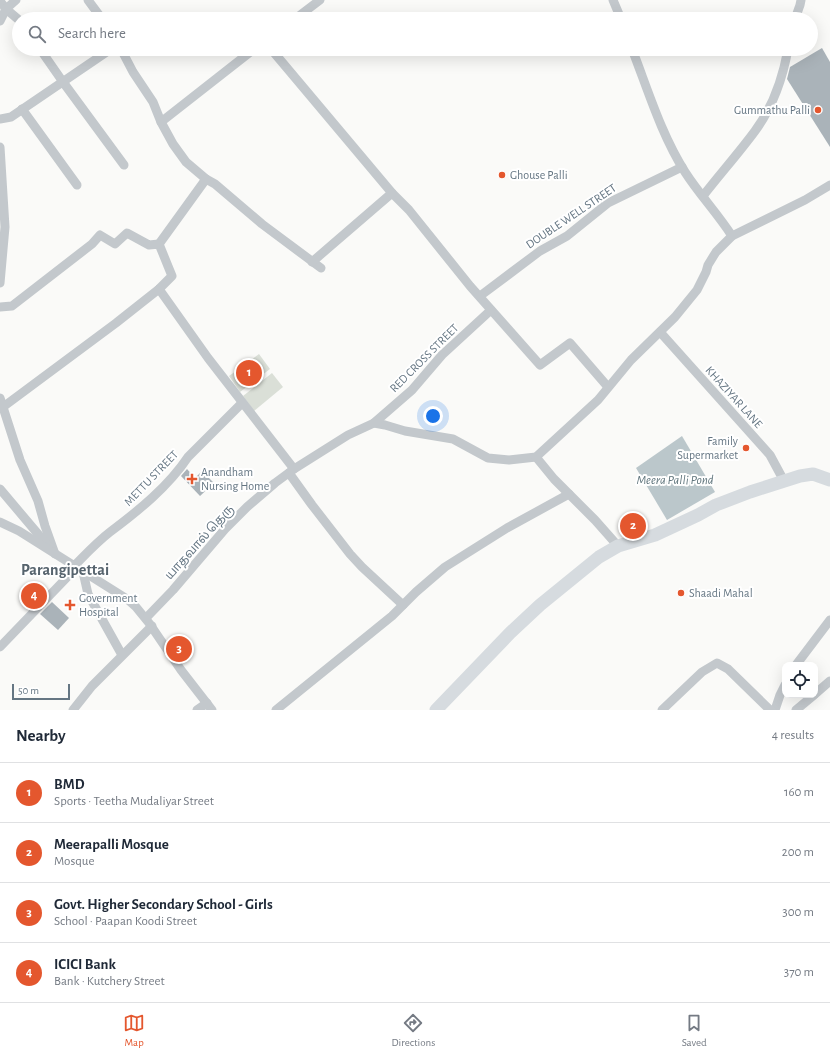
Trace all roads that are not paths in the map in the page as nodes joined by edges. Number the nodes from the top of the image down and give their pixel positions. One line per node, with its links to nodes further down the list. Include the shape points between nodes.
1 (16, 0): 7 (street)
2 (88, 0): 8 (street)
3 (320, 0): 9 (street)
4 (613, 0): 10 (street)
5 (801, 0): 11 (street)
6 (0, 1): 7 (street)
7 (6, 9): 12 (street); 13 (street)
8 (97, 12)
9 (304, 12)
10 (618, 12)
11 (798, 12)
12 (12, 14)
13 (0, 21)
14 (45, 56): 21 (street)
15 (101, 56): 21 (street)
16 (125, 56): 24 (street, via 153,102)
17 (245, 56): 24 (street)
18 (277, 56): 31 (street)
19 (635, 56): 27 (street, via 665,136)
20 (786, 56): 32 (street, via 775,96 766,114)
21 (63, 82): 22 (street); 26 (street)
22 (22, 109): 23 (street, via 11,117); 29 (street)
23 (0, 118)
24 (161, 122): 28 (street, via 186,162)
25 (0, 147): 37 (street, via 5,227)
26 (124, 165)
27 (682, 167): 32 (street); 39 (street, DOUBLE WELL STREET, via 608,203 571,233 540,251)
28 (206, 179): 34 (street); 35 (street)
29 (77, 185)
30 (830, 185): 33 (street)
31 (392, 193): 35 (street); 39 (street)
32 (702, 196): 33 (street)
33 (732, 236): 42 (street, via 716,252 697,290)
34 (159, 244): 38 (street, via 172,276); 40 (street, via 150,246 127,233 115,244 100,235 12,306)
35 (312, 262): 36 (street)
36 (321, 268)
37 (0, 283)
38 (159, 289): 44 (street, via 116,323); 45 (street)
39 (480, 296): 41 (street)
40 (0, 307)
41 (491, 310): 43 (street, via 540,365 570,343); 46 (street, RED CROSS STREET, via 442,355 412,390)
42 (660, 332): 43 (street); 50 (street, KHAZIYAR LANE, via 770,455)
43 (608, 387): 47 (street, via 598,400)
44 (1, 403): 55 (street)
45 (242, 403): 48 (street); 56 (street, METTU STREET, via 188,457 159,492 110,533)
46 (374, 423): 47 (street, via 453,439 488,458 509,460); 48 (street, யாதவால் தெரு, via 348,435)
47 (536, 457): 52 (street)
48 (291, 471): 57 (street, via 312,505 350,554); 59 (street, யாதவால் தெரு, via 236,517)
49 (830, 480): 50 (street, via 813,474)
50 (784, 481): 54 (street, via 716,505 656,535)
51 (0, 489): 55 (street)
52 (569, 494): 54 (street); 57 (street, via 462,556 440,571)
53 (0, 522): 55 (street)
54 (618, 546): 71 (street, via 599,557 540,604)
55 (55, 554): 56 (street)
56 (78, 569): 59 (street, via 127,598); 60 (street, METTU STREET); 61 (street, via 88,594)
57 (403, 605): 70 (street, via 373,633)
58 (830, 620): 62 (street)
59 (149, 622): 61 (street, யாதவால் தெரு); 67 (street)
60 (0, 647)
61 (122, 655): 68 (street, யாதவால் தெரு)
62 (798, 662)
63 (830, 681): 65 (street)
64 (782, 691): 74 (street)
65 (818, 692)
66 (811, 698): 75 (street)
67 (209, 706): 69 (street)
68 (73, 710)
69 (197, 710)
70 (276, 710)
71 (436, 710)
72 (662, 710): 73 (street, via 702,672 717,663 728,669)
73 (770, 710)
74 (775, 710)
75 (796, 710)

